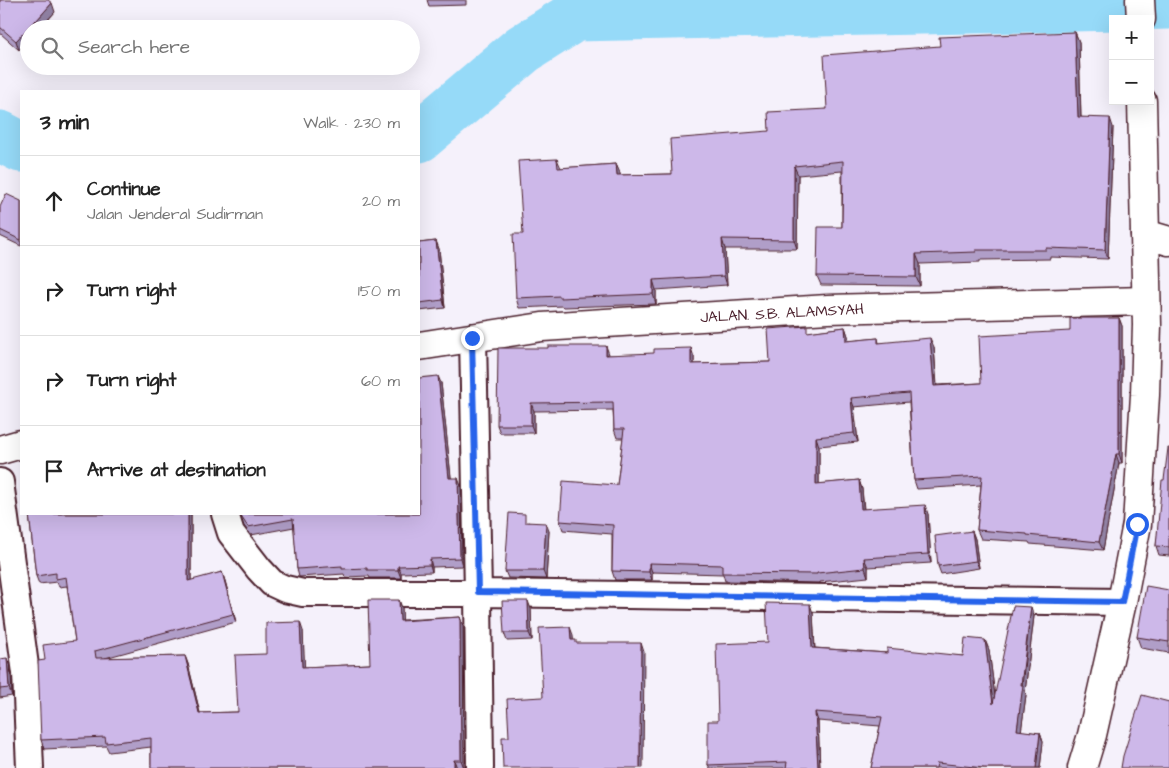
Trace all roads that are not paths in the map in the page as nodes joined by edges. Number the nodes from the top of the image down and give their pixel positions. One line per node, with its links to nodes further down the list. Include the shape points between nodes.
1 (1140, 0): 2 (street)
2 (1141, 15)
3 (1142, 105): 4 (street)
4 (1157, 238): 5 (street)
5 (1154, 317): 6 (street, JALAN. S.B. ALAMSYAH, via 828,309 542,327); 13 (street, via 1145,395 1137,524)
6 (472, 338): 7 (street, JALAN. S.B. ALAMSYAH); 12 (street)
7 (420, 346)
8 (20, 444): 9 (street)
9 (0, 450)
10 (0, 482): 14 (street, via 26,673)
11 (225, 515): 12 (street, via 231,533 259,569 272,583 285,589 303,593)
12 (478, 592): 13 (street); 15 (street)
13 (1122, 602): 16 (street)
14 (30, 768)
15 (480, 768)
16 (1082, 768)

